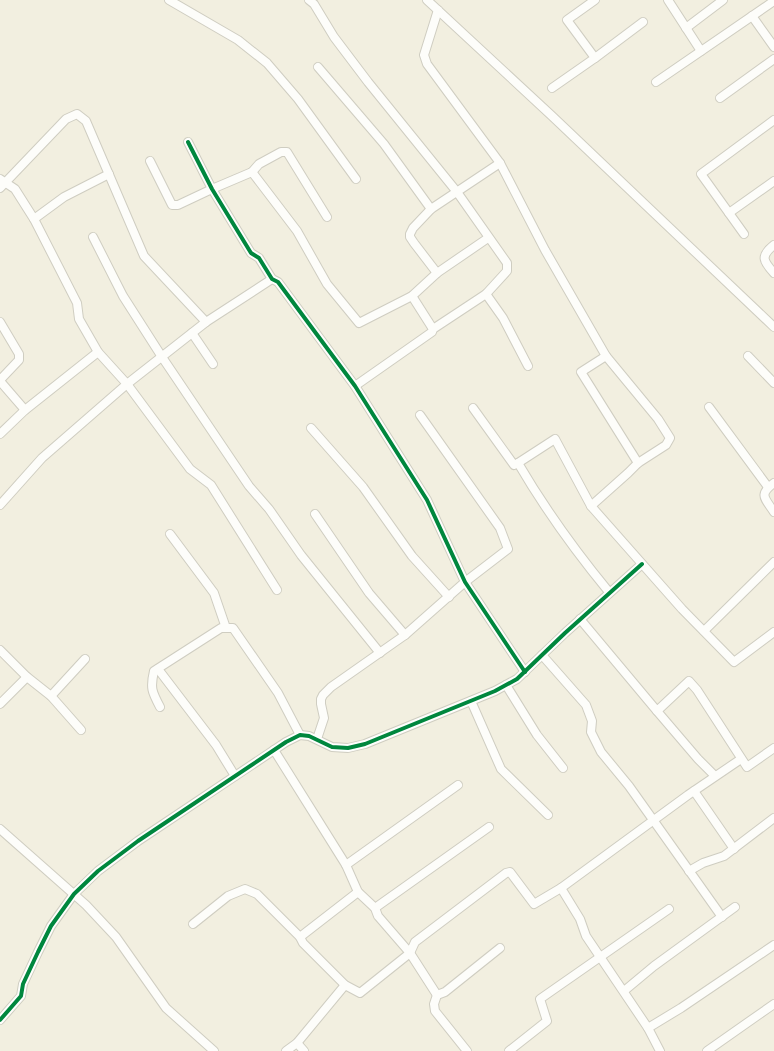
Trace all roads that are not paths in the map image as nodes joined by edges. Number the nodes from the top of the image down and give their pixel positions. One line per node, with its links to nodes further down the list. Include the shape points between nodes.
1 (169, 0): 26 (street, via 238,40 267,63 298,99)
2 (427, 0): 8 (street)
3 (595, 0): 14 (street, via 567,20)
4 (668, 0): 11 (street)
5 (722, 0): 11 (street)
6 (314, 1): 30 (street, via 334,37)
7 (774, 1): 9 (street)
8 (438, 10): 23 (street, via 424,55 427,64); 46 (street)
9 (752, 16): 12 (street); 13 (street)
10 (643, 22): 14 (street)
11 (686, 28): 13 (street)
12 (774, 47)
13 (701, 51): 17 (street)
14 (595, 58): 18 (street)
15 (774, 59): 19 (street)
16 (318, 67): 31 (street, via 384,144)
17 (656, 82)
18 (552, 88)
19 (720, 98)
20 (774, 120): 32 (street, via 701,174)
21 (188, 142): 29 (street)
22 (150, 161): 29 (street, via 172,205 178,205)
23 (500, 163): 30 (street); 50 (street, via 545,250)
24 (252, 172): 29 (street); 33 (street, via 259,164 281,152 287,152); 43 (street, via 297,230 327,284 359,323)
25 (110, 174): 28 (street, via 86,121 77,114 66,119); 34 (street, via 64,197); 45 (street, via 144,256)
26 (356, 179)
27 (774, 181): 32 (street)
28 (2, 183): 34 (street, via 14,189)
29 (212, 189): 41 (street, via 251,253 259,258)
30 (457, 192): 31 (street); 37 (street)
31 (430, 209): 39 (street, via 413,228 410,237)
32 (729, 213): 35 (street)
33 (328, 217)
34 (34, 219): 49 (street, via 77,303 79,319)
35 (744, 234)
36 (93, 237): 52 (street, via 124,296)
37 (488, 238): 39 (street); 42 (street, via 507,263 507,271)
38 (774, 245): 40 (street, via 764,255 764,260)
39 (437, 273): 43 (street)
40 (774, 273)
41 (272, 279): 45 (street); 58 (street, via 278,282)
42 (486, 294): 47 (street); 54 (street, via 503,318)
43 (412, 296): 47 (street)
44 (0, 322): 55 (street, via 19,360)
45 (206, 322): 48 (street)
46 (773, 324)
47 (433, 329): 58 (street)
48 (192, 333): 52 (street); 53 (street)
49 (98, 352): 57 (street); 61 (street)
50 (606, 356): 66 (street, via 581,372); 66 (street, via 658,419 670,438 666,445)
51 (748, 356): 56 (street)
52 (162, 357): 57 (street); 85 (street, via 249,486 269,508 301,555)
53 (213, 364)
54 (528, 366)
55 (0, 380): 61 (street)
56 (774, 383)
57 (127, 384): 68 (street, via 42,458); 76 (street, via 190,469 211,485)
58 (355, 386): 75 (street, via 426,500)
59 (473, 408): 65 (street, via 514,465)
60 (709, 408): 67 (street)
61 (25, 410): 64 (street)
62 (420, 415): 75 (street, via 500,528 508,549)
63 (311, 428): 78 (street, via 363,487 412,556)
64 (0, 434)
65 (518, 463): 69 (street, via 555,439); 77 (street, via 541,501)
66 (638, 463): 69 (street)
67 (771, 485): 70 (street, via 764,492)
68 (0, 505)
69 (591, 506): 74 (street)
70 (774, 512)
71 (315, 514): 83 (street, via 369,593)
72 (170, 534): 80 (street, via 214,593)
73 (774, 562): 81 (street)
74 (642, 564): 77 (street); 81 (street)
75 (465, 582): 78 (street); 89 (street)
76 (277, 590)
77 (609, 592): 79 (street)
78 (449, 597): 83 (street)
79 (580, 619): 86 (street); 96 (street)
80 (226, 628): 88 (street, via 221,628); 98 (street, via 233,628 278,693)
81 (704, 631): 82 (street, via 734,662)
82 (774, 632)
83 (405, 635): 85 (street)
84 (0, 650): 90 (street)
85 (380, 653): 99 (street, via 323,695 321,704 324,718)
86 (542, 655): 89 (street); 110 (street, via 586,705 592,721 591,732 600,752 629,786)
87 (85, 659): 92 (street)
88 (158, 669): 95 (street, via 154,671 151,684); 104 (street, via 216,745)
89 (525, 672): 91 (street)
90 (27, 677): 92 (street); 94 (street)
91 (506, 685): 93 (street); 103 (street, via 537,735)
92 (51, 696): 97 (street)
93 (471, 700): 99 (street, via 365,744 348,748 332,747); 108 (street, via 501,768)
94 (0, 704)
95 (160, 707)
96 (657, 711): 102 (street, via 689,681); 105 (street)
97 (81, 730)
98 (300, 736): 99 (street); 101 (street)
99 (317, 739)
100 (774, 748): 102 (street, via 747,767)
101 (274, 750): 104 (street); 114 (street)
102 (741, 759): 105 (street)
103 (563, 768)
104 (235, 776): 118 (street, via 138,841 98,871)
105 (715, 776): 107 (street)
106 (458, 785): 114 (street)
107 (694, 791): 110 (street); 113 (street)
108 (548, 815)
109 (774, 818): 113 (street)
110 (653, 821): 115 (street); 116 (street)
111 (489, 827): 120 (street)
112 (0, 829): 118 (street)
113 (734, 849): 115 (street)
114 (346, 865): 117 (street)
115 (689, 871): 122 (street)
116 (561, 888): 127 (street, via 534,904 510,872 506,873 415,942); 128 (street)
117 (358, 892): 120 (street); 124 (street)
118 (74, 894): 133 (street, via 51,926 23,984 21,996); 136 (street, via 116,937 166,1008)
119 (735, 907): 122 (street)
120 (375, 908): 127 (street, via 378,916)
121 (669, 909): 128 (street)
122 (722, 917): 130 (street)
123 (193, 924): 124 (street, via 228,896 245,888 257,894)
124 (300, 937): 129 (street)
125 (774, 945): 134 (street)
126 (500, 948): 131 (street)
127 (410, 953): 129 (street, via 360,993); 131 (street)
128 (600, 957): 130 (street); 140 (street, via 540,999 547,1020)
129 (345, 985): 135 (street)
130 (624, 991): 134 (street)
131 (437, 996): 139 (street, via 435,1011)
132 (774, 1004): 142 (street)
133 (0, 1020)
134 (648, 1028): 141 (street)
135 (297, 1043): 137 (street); 138 (street)
136 (214, 1051)
137 (286, 1051)
138 (304, 1051)
139 (467, 1051)
140 (509, 1051)
141 (660, 1051)
142 (707, 1051)

